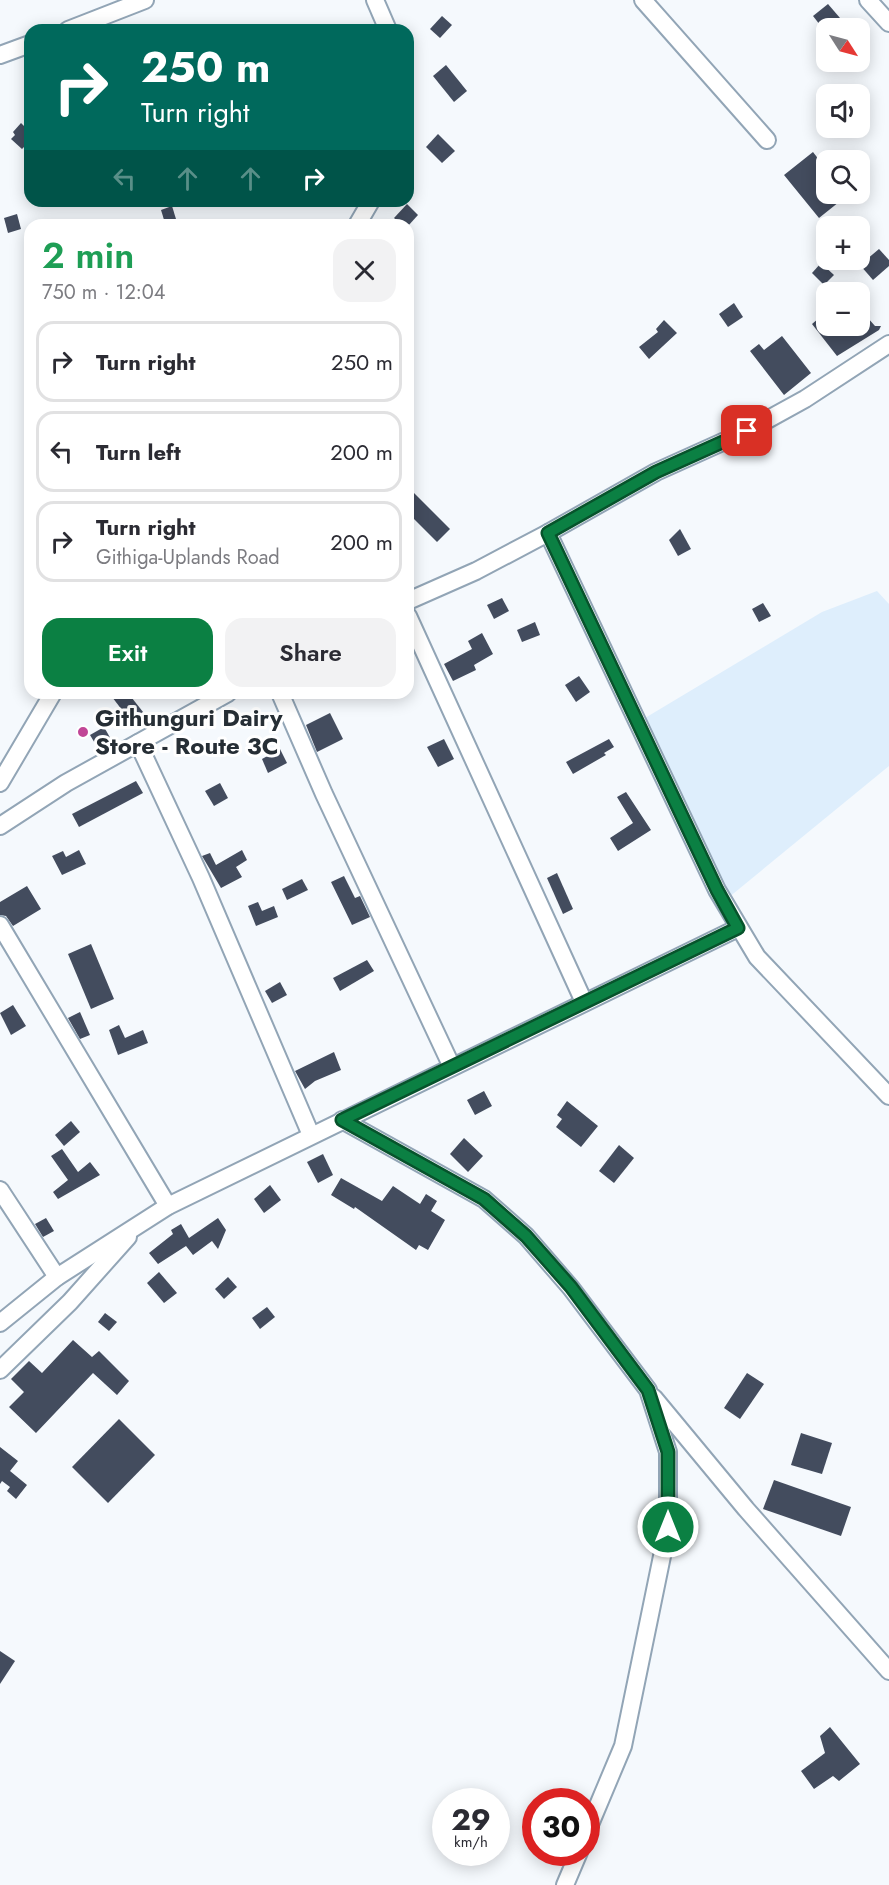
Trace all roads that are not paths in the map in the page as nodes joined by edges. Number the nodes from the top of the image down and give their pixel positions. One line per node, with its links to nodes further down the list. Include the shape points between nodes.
1 (146, 0): 5 (street)
2 (375, 0): 6 (street)
3 (643, 0): 10 (street)
4 (868, 0): 7 (street)
5 (84, 24)
6 (385, 24)
7 (889, 24)
8 (24, 46): 9 (street)
9 (0, 55)
10 (767, 140)
11 (889, 344): 12 (street, via 806,399 656,472)
12 (548, 533): 13 (street); 22 (street)
13 (414, 598)
14 (414, 629): 23 (street)
15 (49, 699): 19 (street)
16 (217, 699): 18 (street)
17 (283, 699): 24 (street)
18 (138, 743): 20 (street); 27 (street)
19 (0, 783)
20 (0, 826)
21 (0, 925): 29 (street)
22 (738, 928): 23 (street); 25 (street, via 757,957)
23 (584, 1002): 24 (street)
24 (452, 1066): 26 (street)
25 (889, 1096)
26 (342, 1120): 27 (street); 34 (street, via 484,1199 526,1236 571,1287)
27 (312, 1135): 29 (street)
28 (0, 1190): 31 (street)
29 (168, 1206): 30 (street)
30 (139, 1225): 31 (street); 33 (street, via 70,1302)
31 (57, 1277): 32 (street)
32 (0, 1323)
33 (0, 1370)
34 (648, 1390): 35 (street, via 746,1509); 36 (street, via 668,1452 668,1527 623,1746)
35 (889, 1671)
36 (600, 1801)
37 (573, 1866): 38 (street)
38 (565, 1885)

